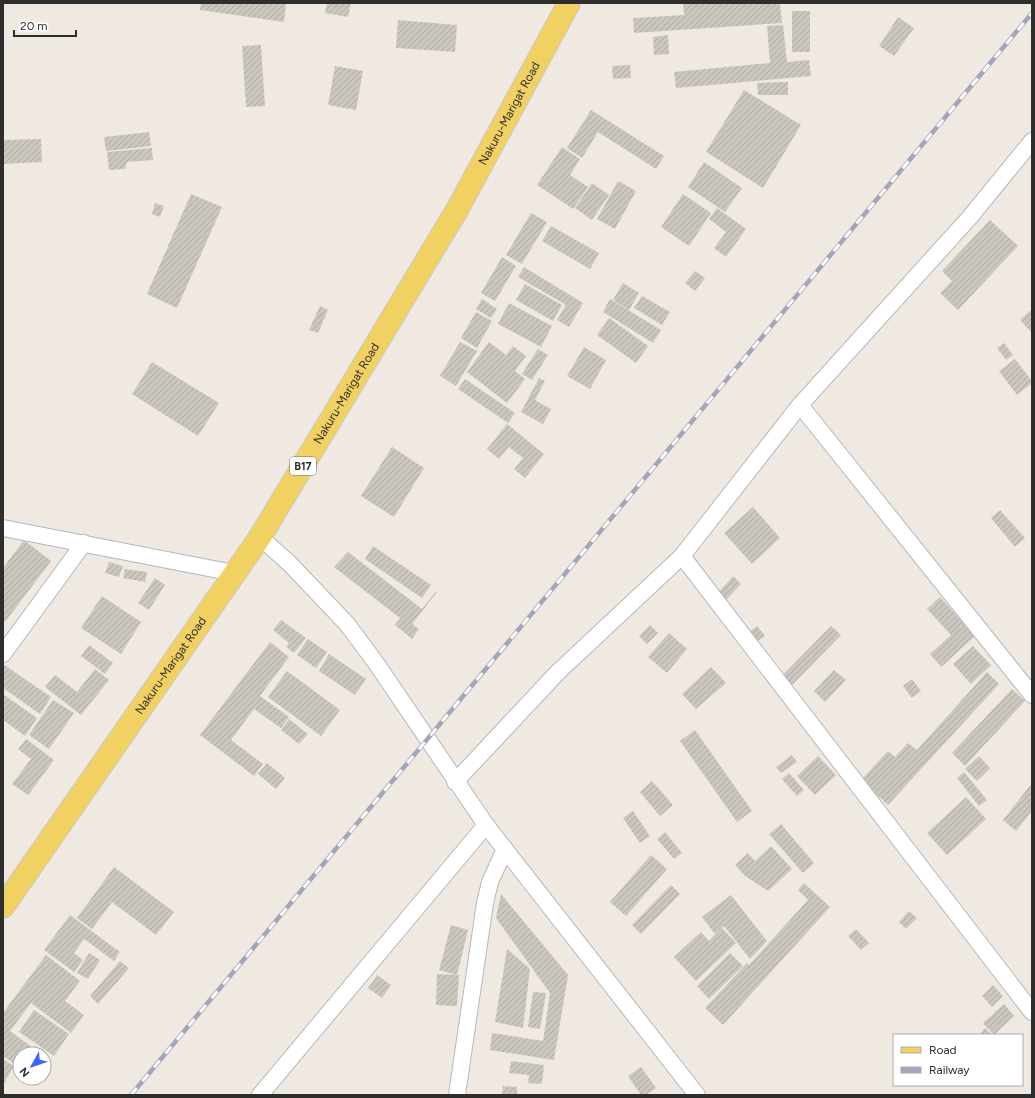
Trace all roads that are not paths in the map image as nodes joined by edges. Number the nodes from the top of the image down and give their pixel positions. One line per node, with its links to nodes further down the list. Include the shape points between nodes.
1 (569, 3): 5 (main road, Nakuru-Marigat Road / B17, via 457,210)
2 (1032, 142): 3 (street, via 970,217)
3 (800, 406): 7 (street); 10 (street)
4 (3, 528): 6 (street)
5 (260, 537): 8 (main road, Nakuru-Marigat Road / B17); 11 (street, via 290,564 347,624)
6 (84, 543): 8 (street); 9 (street)
7 (682, 556): 11 (street, via 558,672); 15 (street)
8 (234, 573): 14 (main road, Nakuru-Marigat Road / B17)
9 (3, 654)
10 (1032, 695)
11 (455, 782): 12 (street)
12 (486, 826): 13 (street); 16 (street)
13 (505, 849): 17 (street, via 490,882 485,903); 18 (street)
14 (3, 907)
15 (1032, 1012)
16 (260, 1095)
17 (457, 1095)
18 (698, 1095)

